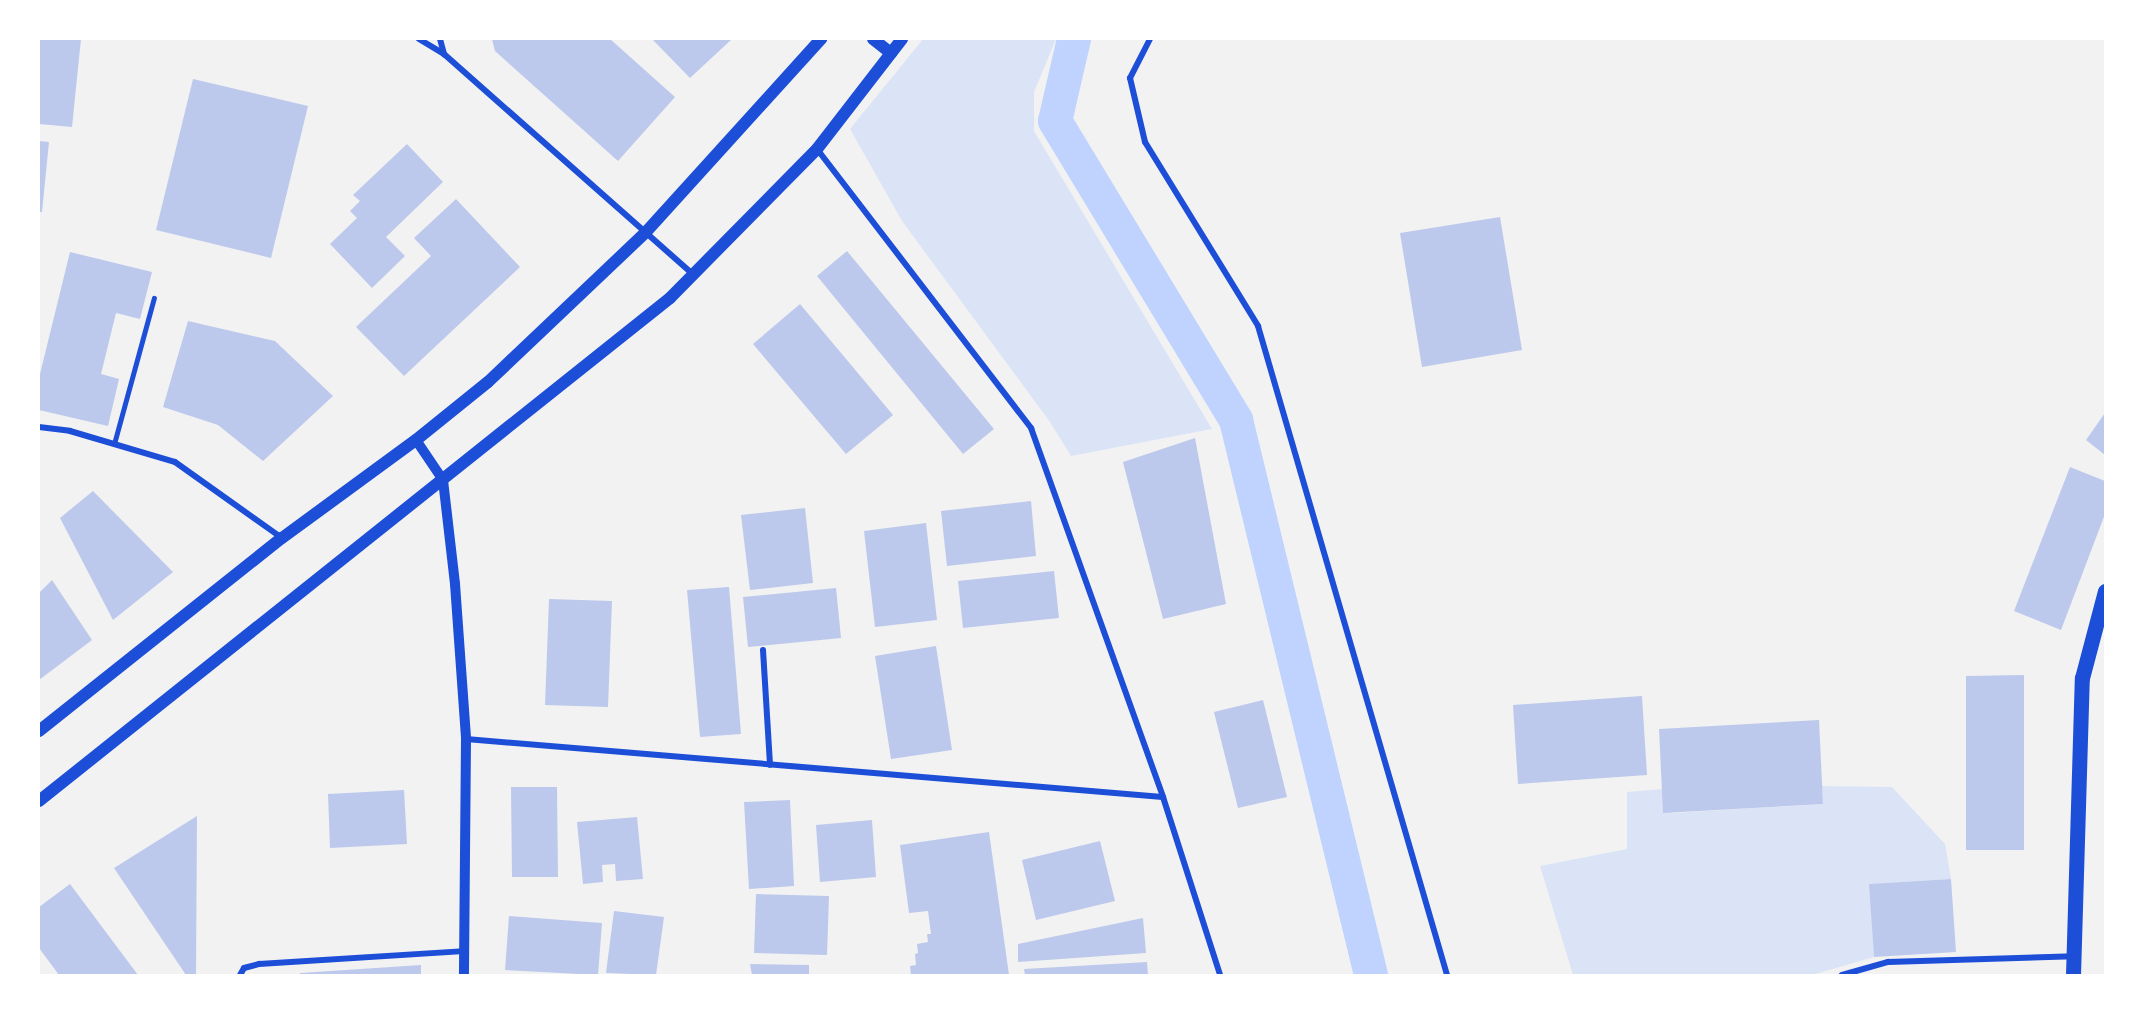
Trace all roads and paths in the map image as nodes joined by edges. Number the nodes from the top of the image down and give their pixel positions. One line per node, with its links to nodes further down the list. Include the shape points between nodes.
1 (419, 39): 8 (street)
2 (440, 39): 8 (street)
3 (821, 39): 10 (main road)
4 (873, 39): 7 (main road)
5 (902, 39): 7 (main road)
6 (1150, 39): 30 (street, via 1130,78 1145,142 1258,326)
7 (891, 53): 9 (main road)
8 (444, 54): 10 (street)
9 (817, 149): 11 (main road); 23 (street, via 1031,428)
10 (646, 232): 11 (street); 14 (main road, via 488,382)
11 (693, 274): 16 (main road, via 623,337)
12 (154, 298): 15 (lane)
13 (39, 427): 15 (street)
14 (416, 440): 16 (street); 17 (main road)
15 (114, 444): 17 (street, via 175,462)
16 (443, 480): 21 (street); 24 (main road)
17 (282, 538): 20 (main road)
18 (2105, 591): 26 (main road, via 2082,678)
19 (763, 650): 22 (street)
20 (39, 731)
21 (466, 739): 22 (street); 25 (street)
22 (770, 765): 23 (street)
23 (1163, 797): 29 (street)
24 (39, 801)
25 (464, 951): 27 (street, via 259,964 244,968); 28 (street)
26 (2074, 956): 31 (street, via 1888,962); 32 (main road)
27 (240, 975)
28 (464, 975)
29 (1220, 975)
30 (1447, 975)
31 (1842, 975)
32 (2073, 975)

